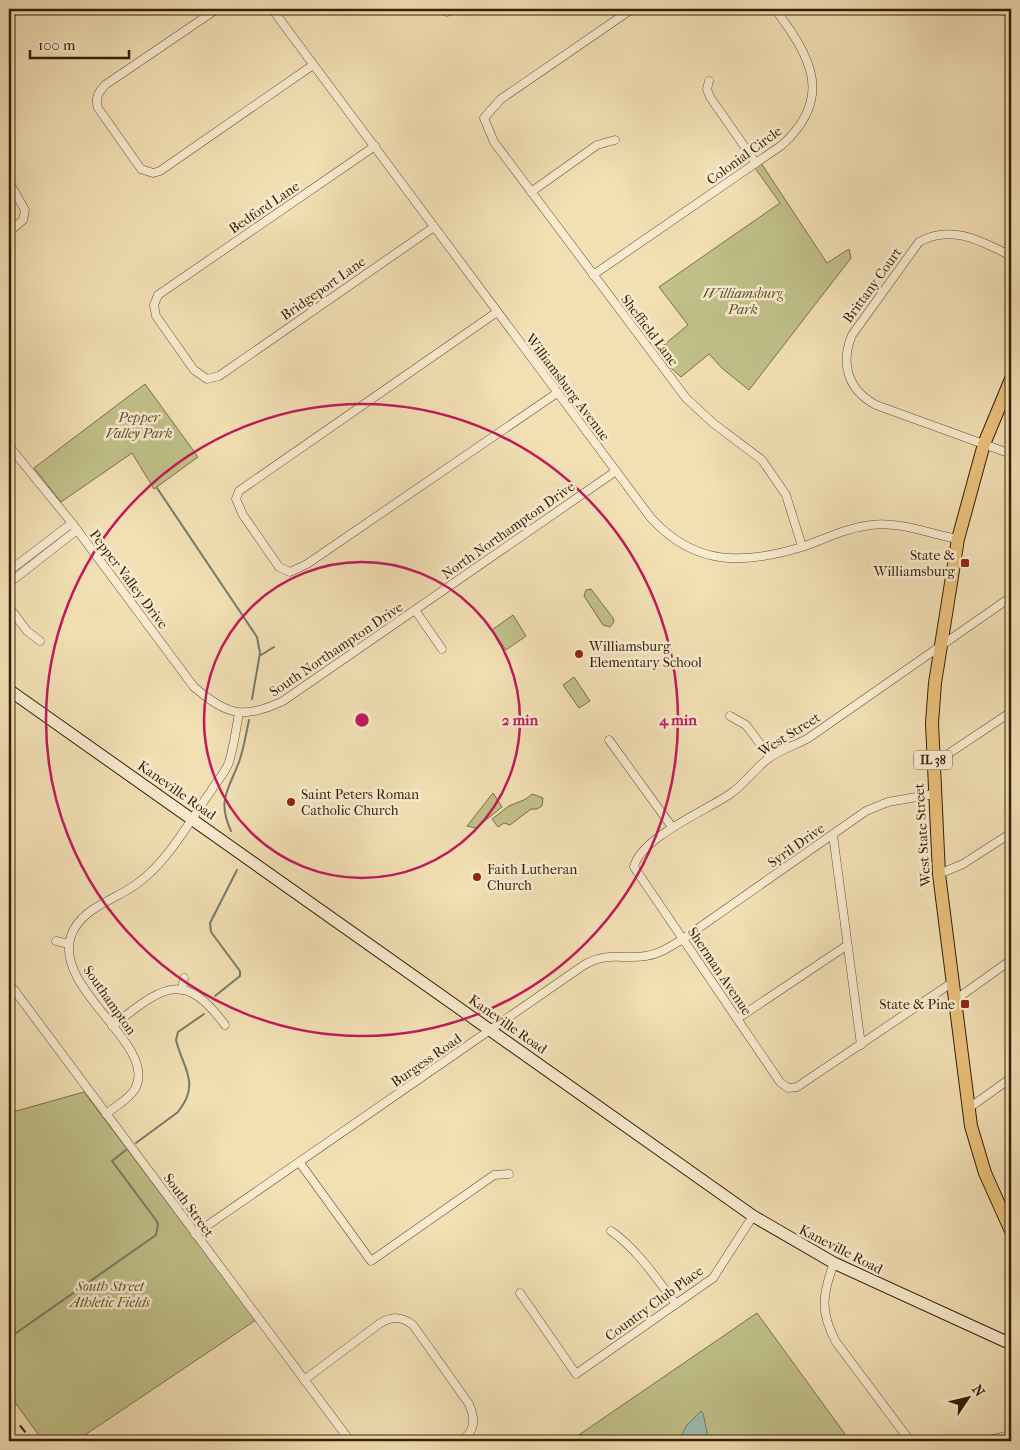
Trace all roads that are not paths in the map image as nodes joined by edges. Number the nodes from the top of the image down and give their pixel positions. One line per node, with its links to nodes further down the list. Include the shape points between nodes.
1 (217, 9): 5 (street, via 98,93 98,108 141,168 153,173 160,171)
2 (272, 9): 5 (street, Williamsburg Avenue)
3 (632, 9): 11 (street, Sheffield Lane, via 501,99 484,118 491,137)
4 (775, 9): 9 (street, Colonial Circle, via 806,54 811,75 811,97 797,129 782,145)
5 (313, 65): 8 (street, Williamsburg Avenue)
6 (709, 81): 9 (street, via 710,97)
7 (615, 140): 11 (street, via 597,145)
8 (375, 146): 12 (street, Williamsburg Avenue); 17 (street, Bedford Lane, via 168,288 154,301 154,311 194,370 207,379)
9 (756, 163): 15 (street, Colonial Circle)
10 (9, 182): 13 (street, via 25,215)
11 (532, 192): 15 (street, Sheffield Lane)
12 (434, 227): 16 (street, Williamsburg Avenue); 17 (street, Bridgeport Lane)
13 (9, 232)
14 (1011, 256): 20 (street, Brittany Court, via 968,235 937,234 924,239 872,305 847,347 848,374 863,399)
15 (593, 275): 27 (street, Sheffield Lane, via 686,398 762,460 792,508)
16 (497, 312): 19 (street, Williamsburg Avenue); 19 (street, via 239,491 238,506 279,567 290,572 306,564)
17 (227, 371)
18 (1011, 379): 20 (main road, West State Street / IL 38)
19 (557, 393): 23 (street, Williamsburg Avenue)
20 (984, 444): 22 (street, Brittany Court); 26 (main road, West State Street / IL 38)
21 (9, 446): 24 (street, Pepper Valley Drive)
22 (1011, 454)
23 (616, 471): 27 (street, Williamsburg Avenue, via 663,531 688,549 708,555 746,558 774,555); 32 (street, North Northampton Drive)
24 (72, 523): 25 (street, Pepper Valley Drive); 28 (street)
25 (77, 530): 29 (street); 38 (street, Pepper Valley Drive, via 194,687 211,701)
26 (958, 539): 27 (street, Williamsburg Avenue, via 877,525 852,528); 34 (main road, West State Street / IL 38)
27 (802, 546)
28 (9, 571)
29 (9, 582)
30 (1011, 597): 34 (street, West Street)
31 (9, 607): 33 (street, via 27,631)
32 (415, 610): 35 (street); 38 (street, South Northampton Drive, via 283,701 262,712)
33 (40, 641)
34 (941, 646): 41 (street, West Street, via 807,739); 42 (main road, West State Street / IL 38, via 932,713)
35 (442, 649)
36 (9, 690): 44 (main road, Kaneville Road)
37 (1011, 712): 42 (street)
38 (239, 713): 44 (street, via 229,764)
39 (730, 716): 41 (street, via 746,725)
40 (609, 740): 45 (street)
41 (770, 757): 45 (street, West Street, via 731,794)
42 (933, 764): 43 (main road, West State Street / IL 38)
43 (934, 794): 47 (street, Syril Drive, via 877,805); 49 (main road, West State Street / IL 38)
44 (192, 819): 52 (street, via 148,875 128,891 84,916); 63 (main road, Kaneville Road)
45 (672, 827): 48 (street, West Street, via 639,856)
46 (1011, 833): 49 (street, via 963,864)
47 (833, 835): 50 (street, Syril Drive); 53 (street)
48 (634, 867): 50 (street, Sherman Avenue)
49 (939, 874): 56 (main road, West State Street / IL 38)
50 (683, 939): 60 (street, Sherman Avenue); 63 (street, Burgess Road, via 654,954 606,956 590,961)
51 (56, 941): 52 (street)
52 (69, 944): 62 (street, Southampton, via 75,974)
53 (846, 946): 60 (street); 64 (street)
54 (1011, 960): 59 (street)
55 (184, 978): 58 (street)
56 (953, 982): 59 (main road, West State Street / IL 38); 64 (street)
57 (9, 983): 67 (street, South Street)
58 (182, 990): 61 (street, via 192,992 207,1002); 62 (street, via 171,989 155,995)
59 (955, 1000): 66 (main road, West State Street / IL 38)
60 (737, 1019): 64 (street, Sherman Avenue, via 780,1082 788,1088 797,1087)
61 (225, 1025)
62 (112, 1026): 67 (street, Southampton, via 136,1058 139,1073 132,1092)
63 (492, 1031): 68 (street, Burgess Road); 71 (main road, Kaneville Road)
64 (861, 1045)
65 (1011, 1078): 66 (street)
66 (969, 1108): 70 (main road, West State Street / IL 38, via 976,1148)
67 (106, 1114): 74 (street, South Street)
68 (300, 1163): 69 (street, via 373,1260 494,1175); 74 (street, Burgess Road)
69 (509, 1174)
70 (1008, 1215): 73 (main road, West State Street / IL 38)
71 (753, 1216): 75 (main road, Kaneville Road); 77 (street, Country Club Place, via 713,1278)
72 (611, 1231): 77 (street, via 644,1262)
73 (1011, 1231)
74 (195, 1234): 79 (street, South Street)
75 (834, 1263): 78 (main road, Kaneville Road); 83 (street, via 824,1292 828,1327)
76 (520, 1293): 77 (street, Country Club Place, via 576,1374)
77 (676, 1304)
78 (1011, 1344)
79 (304, 1380): 81 (street, South Street); 82 (street, via 379,1324 388,1319 405,1319 413,1325 469,1404 474,1426)
80 (1011, 1435): 84 (street)
81 (350, 1441)
82 (460, 1441)
83 (910, 1441)
84 (984, 1441)

